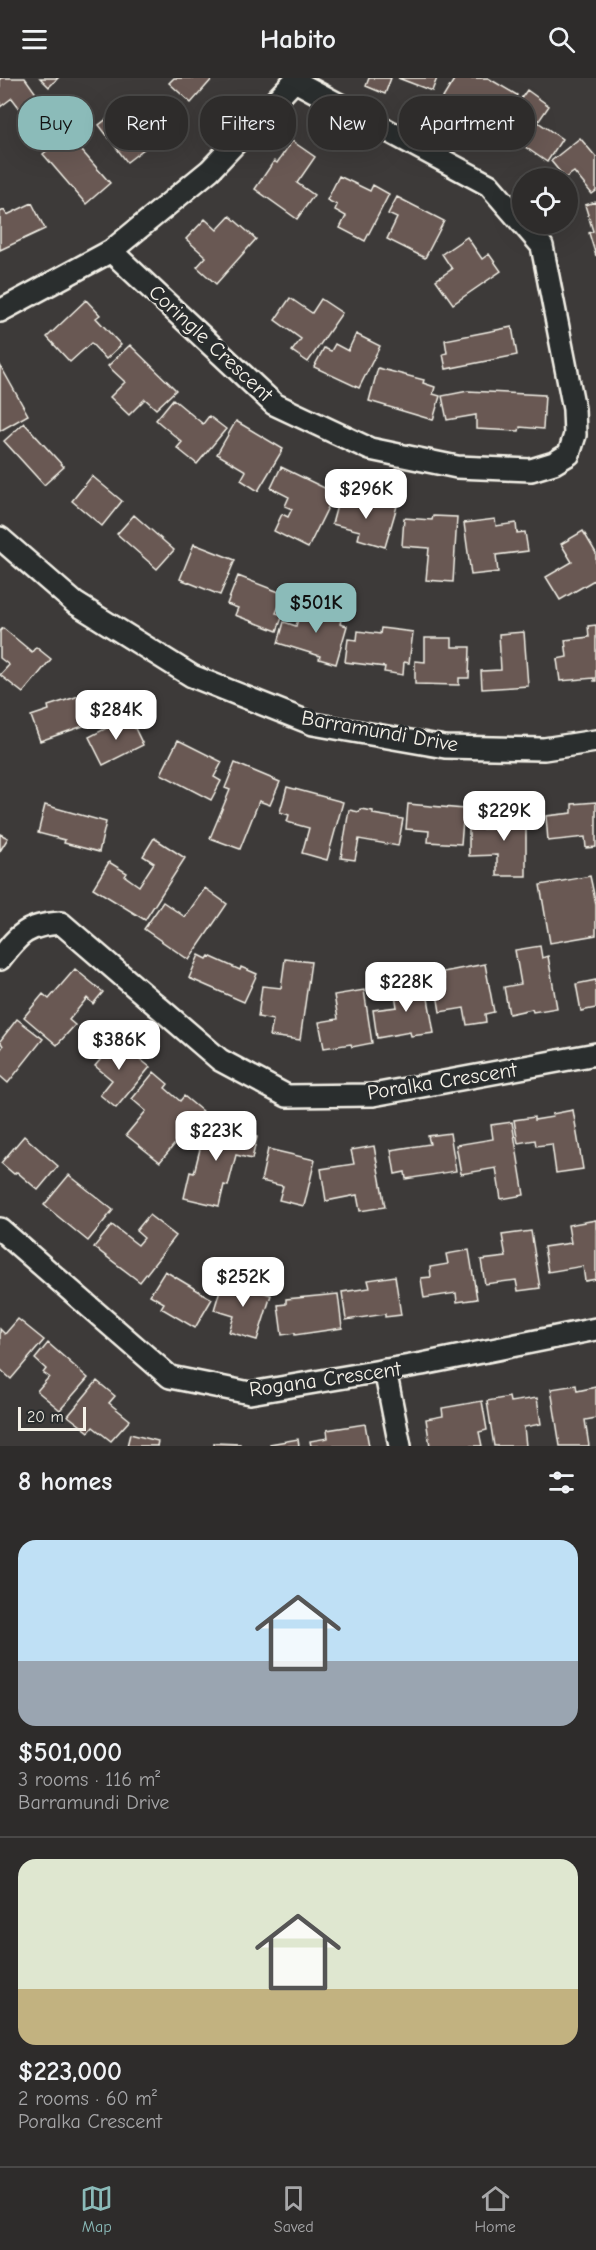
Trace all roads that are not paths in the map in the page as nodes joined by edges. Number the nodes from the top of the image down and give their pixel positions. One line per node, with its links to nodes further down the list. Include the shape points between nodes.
1 (296, 79): 2 (street, Coringle Crescent, via 489,185); 4 (street, via 210,170)
2 (512, 211)
3 (532, 234): 4 (street, Coringle Crescent, via 542,246 574,409 575,435 569,454 531,470 457,467 370,449 274,404)
4 (111, 250): 5 (street)
5 (0, 311)
6 (0, 538): 7 (street, Barramundi Drive, via 75,603 192,676 313,724 445,747 544,749)
7 (596, 741)
8 (0, 958): 9 (street, Poralka Crescent, via 19,935 40,924 61,923 220,1060 287,1096 373,1095)
9 (596, 1054)
10 (0, 1229): 12 (street, Rogana Crescent, via 170,1377 250,1393)
11 (596, 1329): 12 (street, Rogana Crescent)
12 (385, 1371): 13 (street)
13 (400, 1446)

